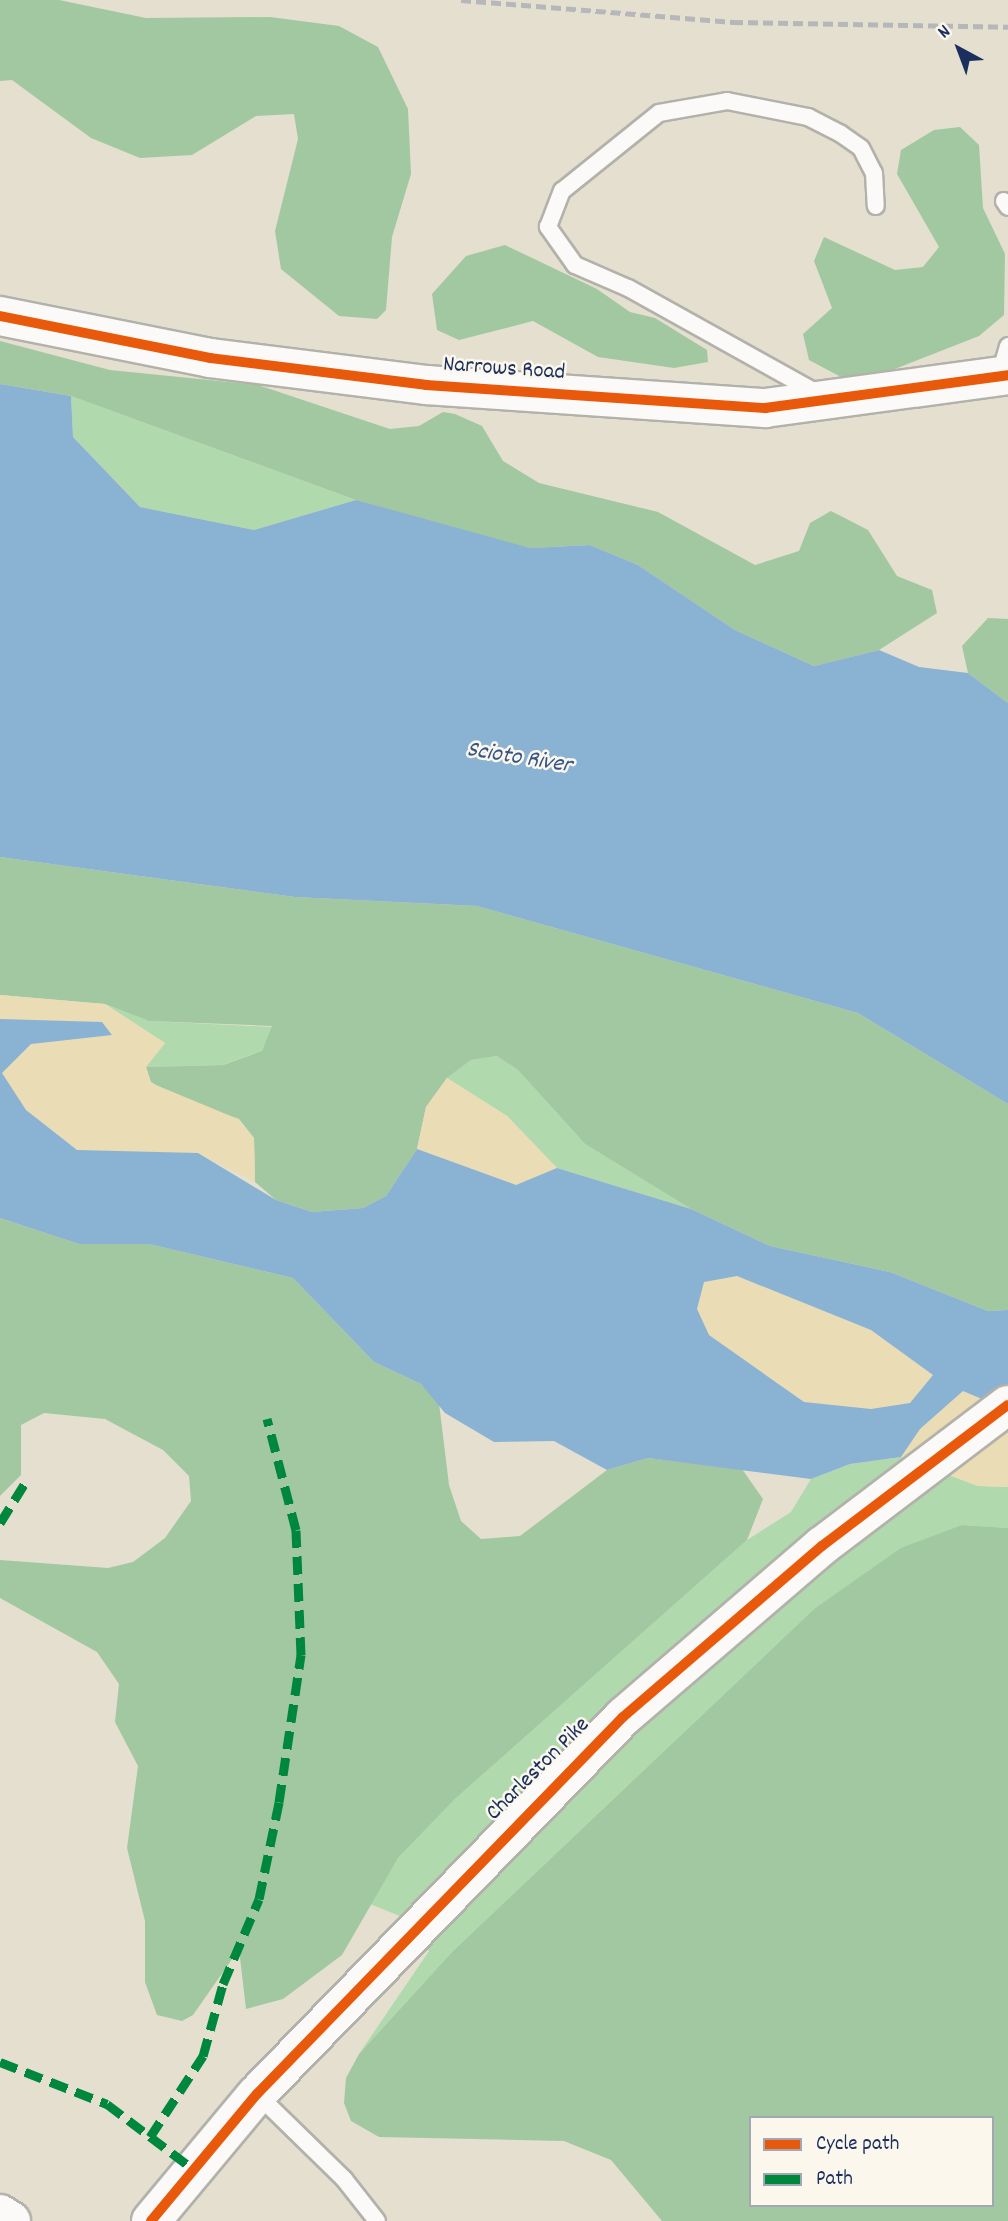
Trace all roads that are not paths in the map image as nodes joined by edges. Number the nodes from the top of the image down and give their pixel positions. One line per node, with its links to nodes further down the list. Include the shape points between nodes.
1 (876, 206): 4 (lane, via 874,173 860,148 841,134 808,117 727,101 659,113 562,191 548,227 575,265 628,288)
2 (0, 316): 4 (main road, Narrows Road, via 210,358 426,385 765,408)
3 (1005, 365): 4 (main road, Narrows Road)
4 (834, 403)
5 (1008, 1405): 6 (main road, Charleston Pike, via 915,1472 705,1644 523,1814)
6 (257, 2094): 9 (main road, Charleston Pike); 10 (lane, via 344,2179)
7 (0, 2214): 8 (main road)
8 (10, 2221)
9 (151, 2221)
10 (377, 2221)

